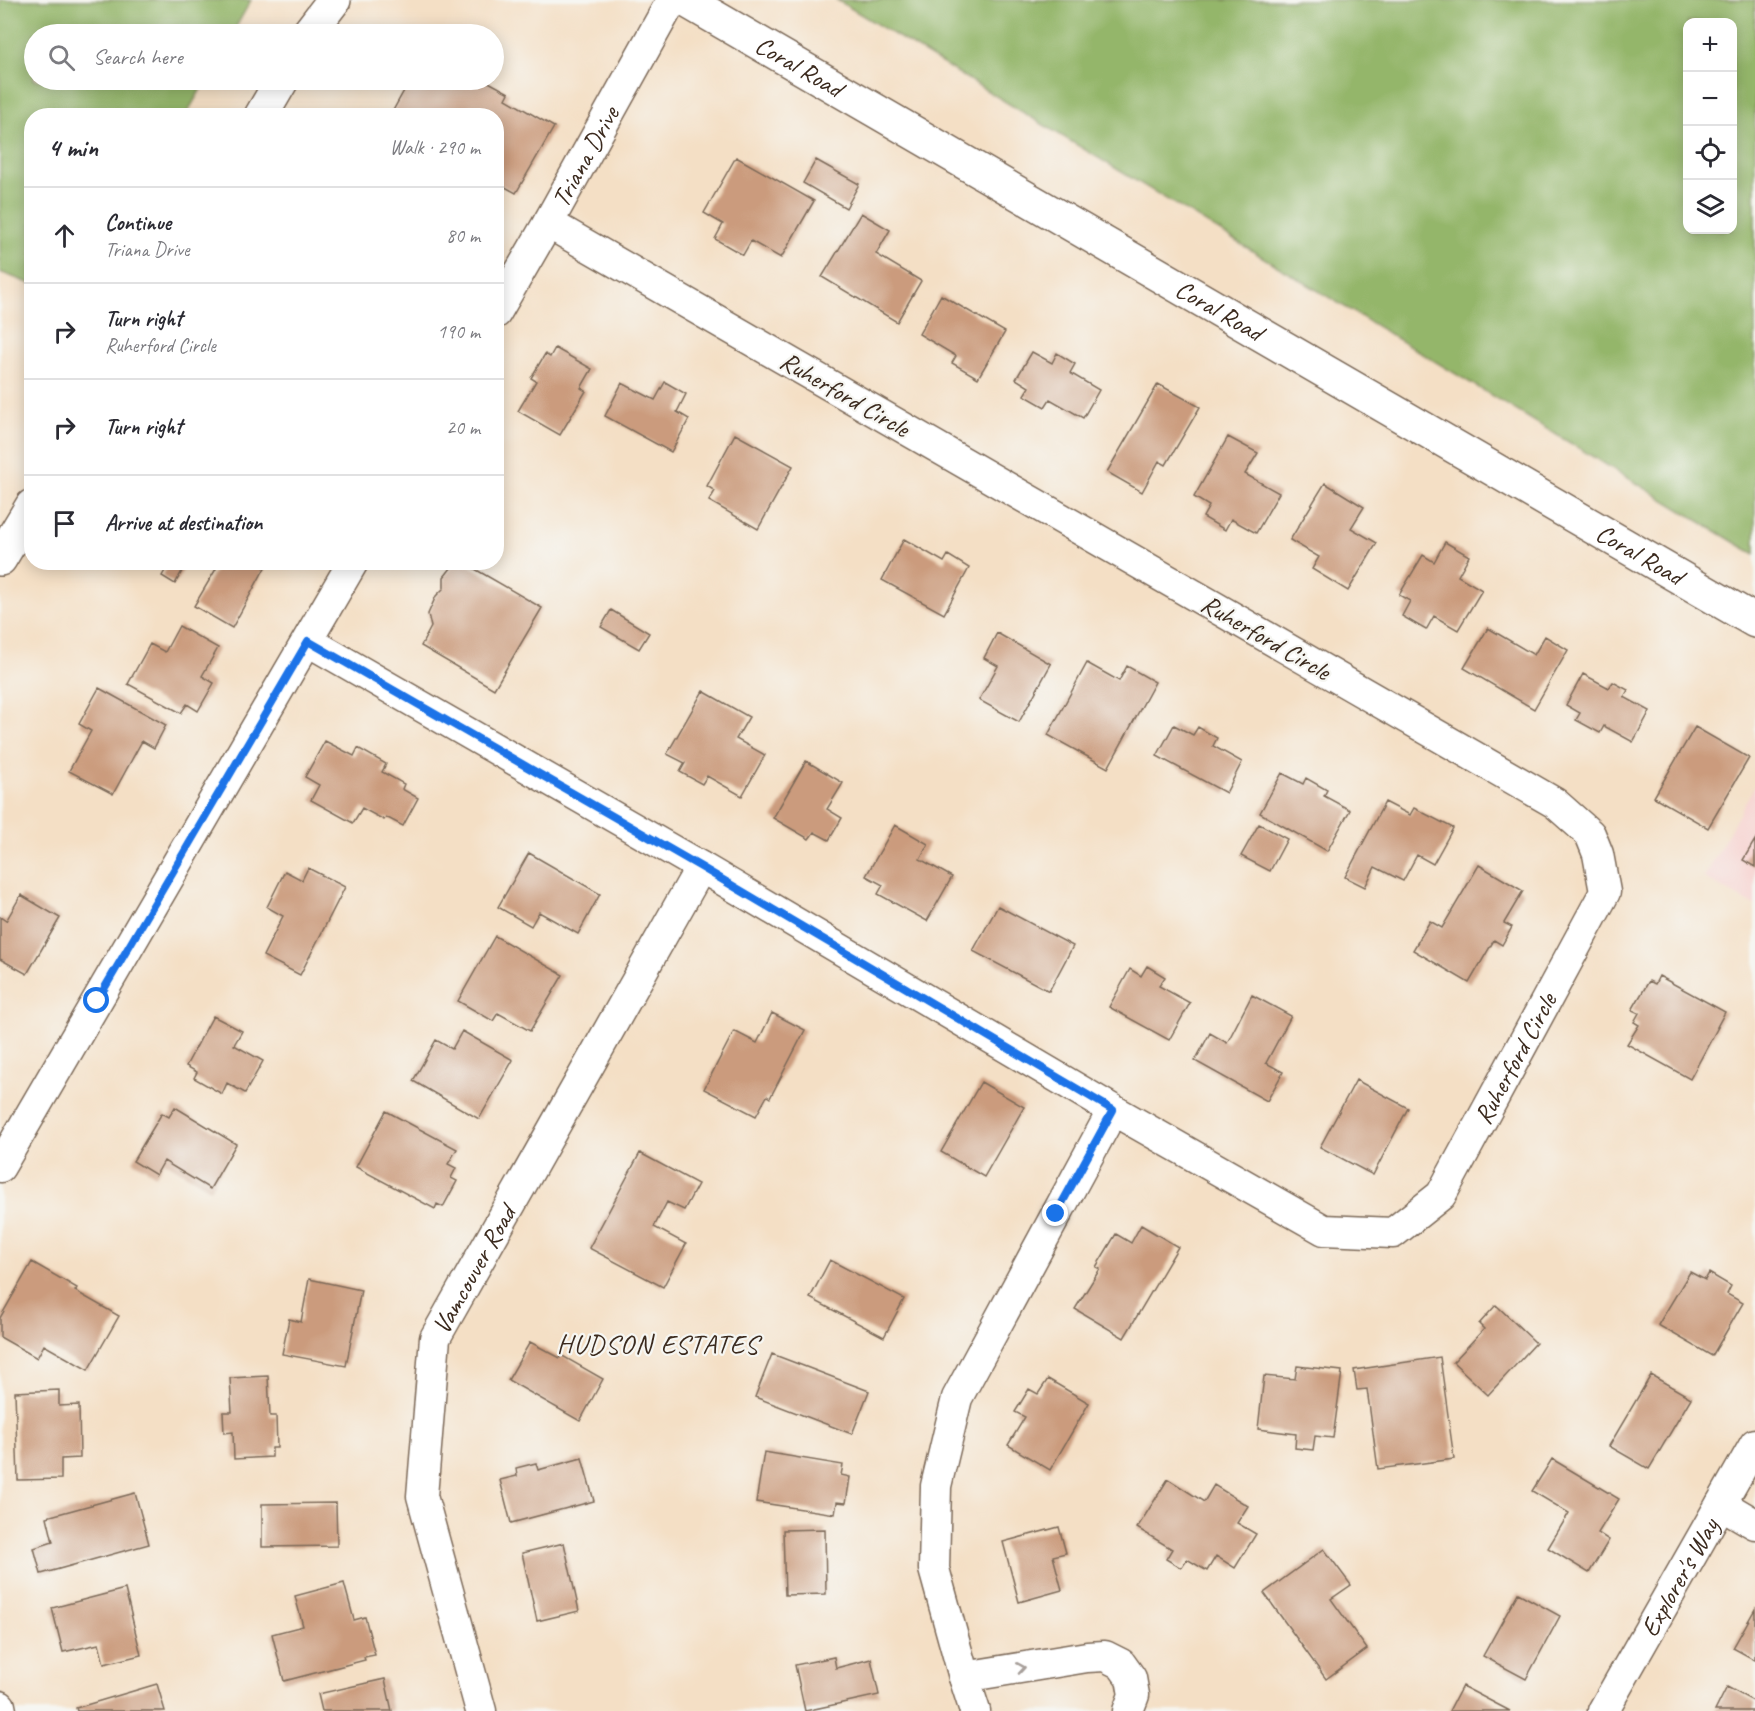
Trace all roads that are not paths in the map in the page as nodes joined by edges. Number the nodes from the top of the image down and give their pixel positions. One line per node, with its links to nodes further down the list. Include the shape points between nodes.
1 (334, 0): 4 (main road)
2 (672, 0): 7 (street, Triana Drive)
3 (685, 0): 12 (main road, Coral Road)
4 (310, 22)
5 (276, 90): 6 (main road)
6 (266, 108)
7 (549, 223): 8 (street, Triana Drive); 15 (street, Ruherford Circle, via 1545,797 1590,834 1605,892 1441,1194 1393,1233 1324,1230)
8 (504, 299)
9 (24, 519): 10 (main road)
10 (0, 559)
11 (348, 570): 13 (street)
12 (1755, 621)
13 (308, 641): 14 (street, Ruherford Circle); 16 (street)
14 (701, 867): 15 (street, Ruherford Circle); 23 (street, Vamcouver Road, via 435,1338 422,1496)
15 (1113, 1110): 20 (street, via 957,1398 936,1486 934,1569)
16 (0, 1167)
17 (1755, 1444): 18 (street, Explorer's Way)
18 (1721, 1504): 19 (street); 26 (street, Explorer's Way)
19 (1755, 1524)
20 (964, 1677): 24 (street); 25 (street, one-way to 25, via 1105,1656 1121,1664 1131,1678 1134,1695)
21 (0, 1706): 22 (street)
22 (1, 1711)
23 (481, 1711)
24 (975, 1711)
25 (1128, 1711)
26 (1603, 1711)

